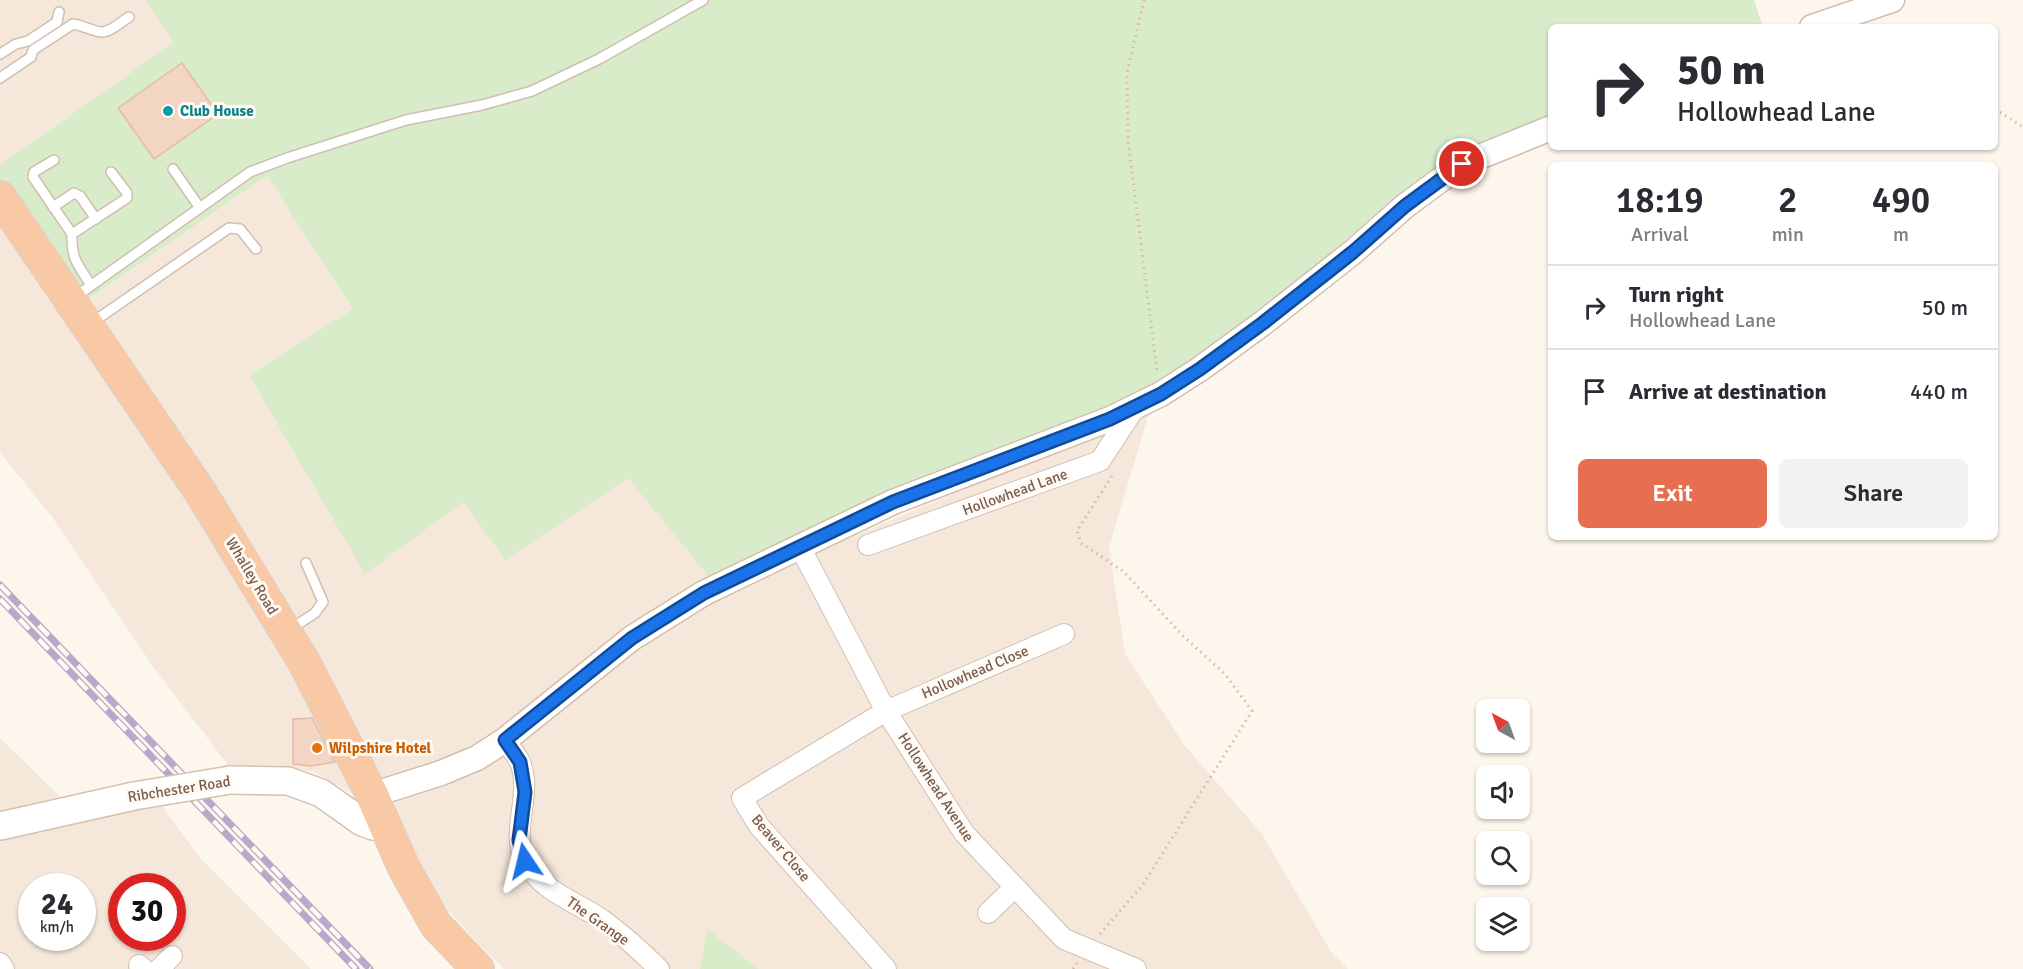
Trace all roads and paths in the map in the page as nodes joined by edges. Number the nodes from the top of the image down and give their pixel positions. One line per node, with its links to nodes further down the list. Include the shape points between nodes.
1 (703, 0): 17 (lane, via 599,59 532,91 406,120 287,158 250,172)
2 (1144, 0): 23 (path, via 1127,73 1128,140)
3 (1892, 0): 6 (street)
4 (59, 12): 7 (lane, via 57,22)
5 (129, 17): 8 (lane, via 100,32 73,24)
6 (1821, 24)
7 (0, 54)
8 (0, 78)
9 (1998, 111): 10 (path)
10 (2023, 127)
11 (1548, 129): 23 (street, via 1462,164 1263,323)
12 (54, 160): 16 (lane, via 34,172 33,177)
13 (173, 169): 17 (lane)
14 (111, 172): 18 (lane, via 127,198)
15 (0, 197): 21 (highway, Whalley Road)
16 (53, 207): 18 (lane, via 74,193); 19 (lane)
17 (200, 208): 21 (lane)
18 (96, 219): 19 (lane)
19 (72, 234): 21 (lane, via 71,250)
20 (256, 249): 22 (lane, via 240,229 229,228)
21 (81, 292): 22 (highway, Whalley Road)
22 (88, 325): 29 (highway, Whalley Road, via 201,493)
23 (1161, 394): 24 (street)
24 (1136, 406): 26 (street, Hollowhead Lane, via 1100,461); 27 (street, via 893,502)
25 (1114, 471): 38 (path, via 1077,531 1081,543 1124,572 1182,635 1225,674 1252,711 1142,886)
26 (868, 544)
27 (800, 547): 31 (street, Hollowhead Avenue); 32 (street, via 704,593 632,638)
28 (306, 563): 29 (lane, via 323,602 315,614)
29 (286, 632): 33 (highway, Whalley Road)
30 (1064, 634): 31 (street, Hollowhead Close)
31 (886, 711): 36 (street, Hollowhead Avenue, via 964,833); 43 (street, Beaver Close, via 742,798 759,826)
32 (505, 740): 33 (street, via 477,758 441,773); 42 (street, The Grange, via 520,762 525,792 519,840 525,861 538,879 603,920)
33 (372, 795): 34 (highway, Whalley Road)
34 (385, 824): 35 (main road, Ribchester Road, bridge, via 373,826 362,822 321,793 288,781 230,780 134,796); 41 (highway, Whalley Road, via 436,925)
35 (2, 826)
36 (1014, 888): 37 (street); 38 (street, Hollowhead Avenue, via 1064,939)
37 (988, 913)
38 (1088, 948): 44 (path); 45 (street, Hollowhead Avenue)
39 (0, 963): 40 (street)
40 (4, 969)
41 (478, 969)
42 (659, 969)
43 (886, 969)
44 (1073, 969)
45 (1136, 969)

